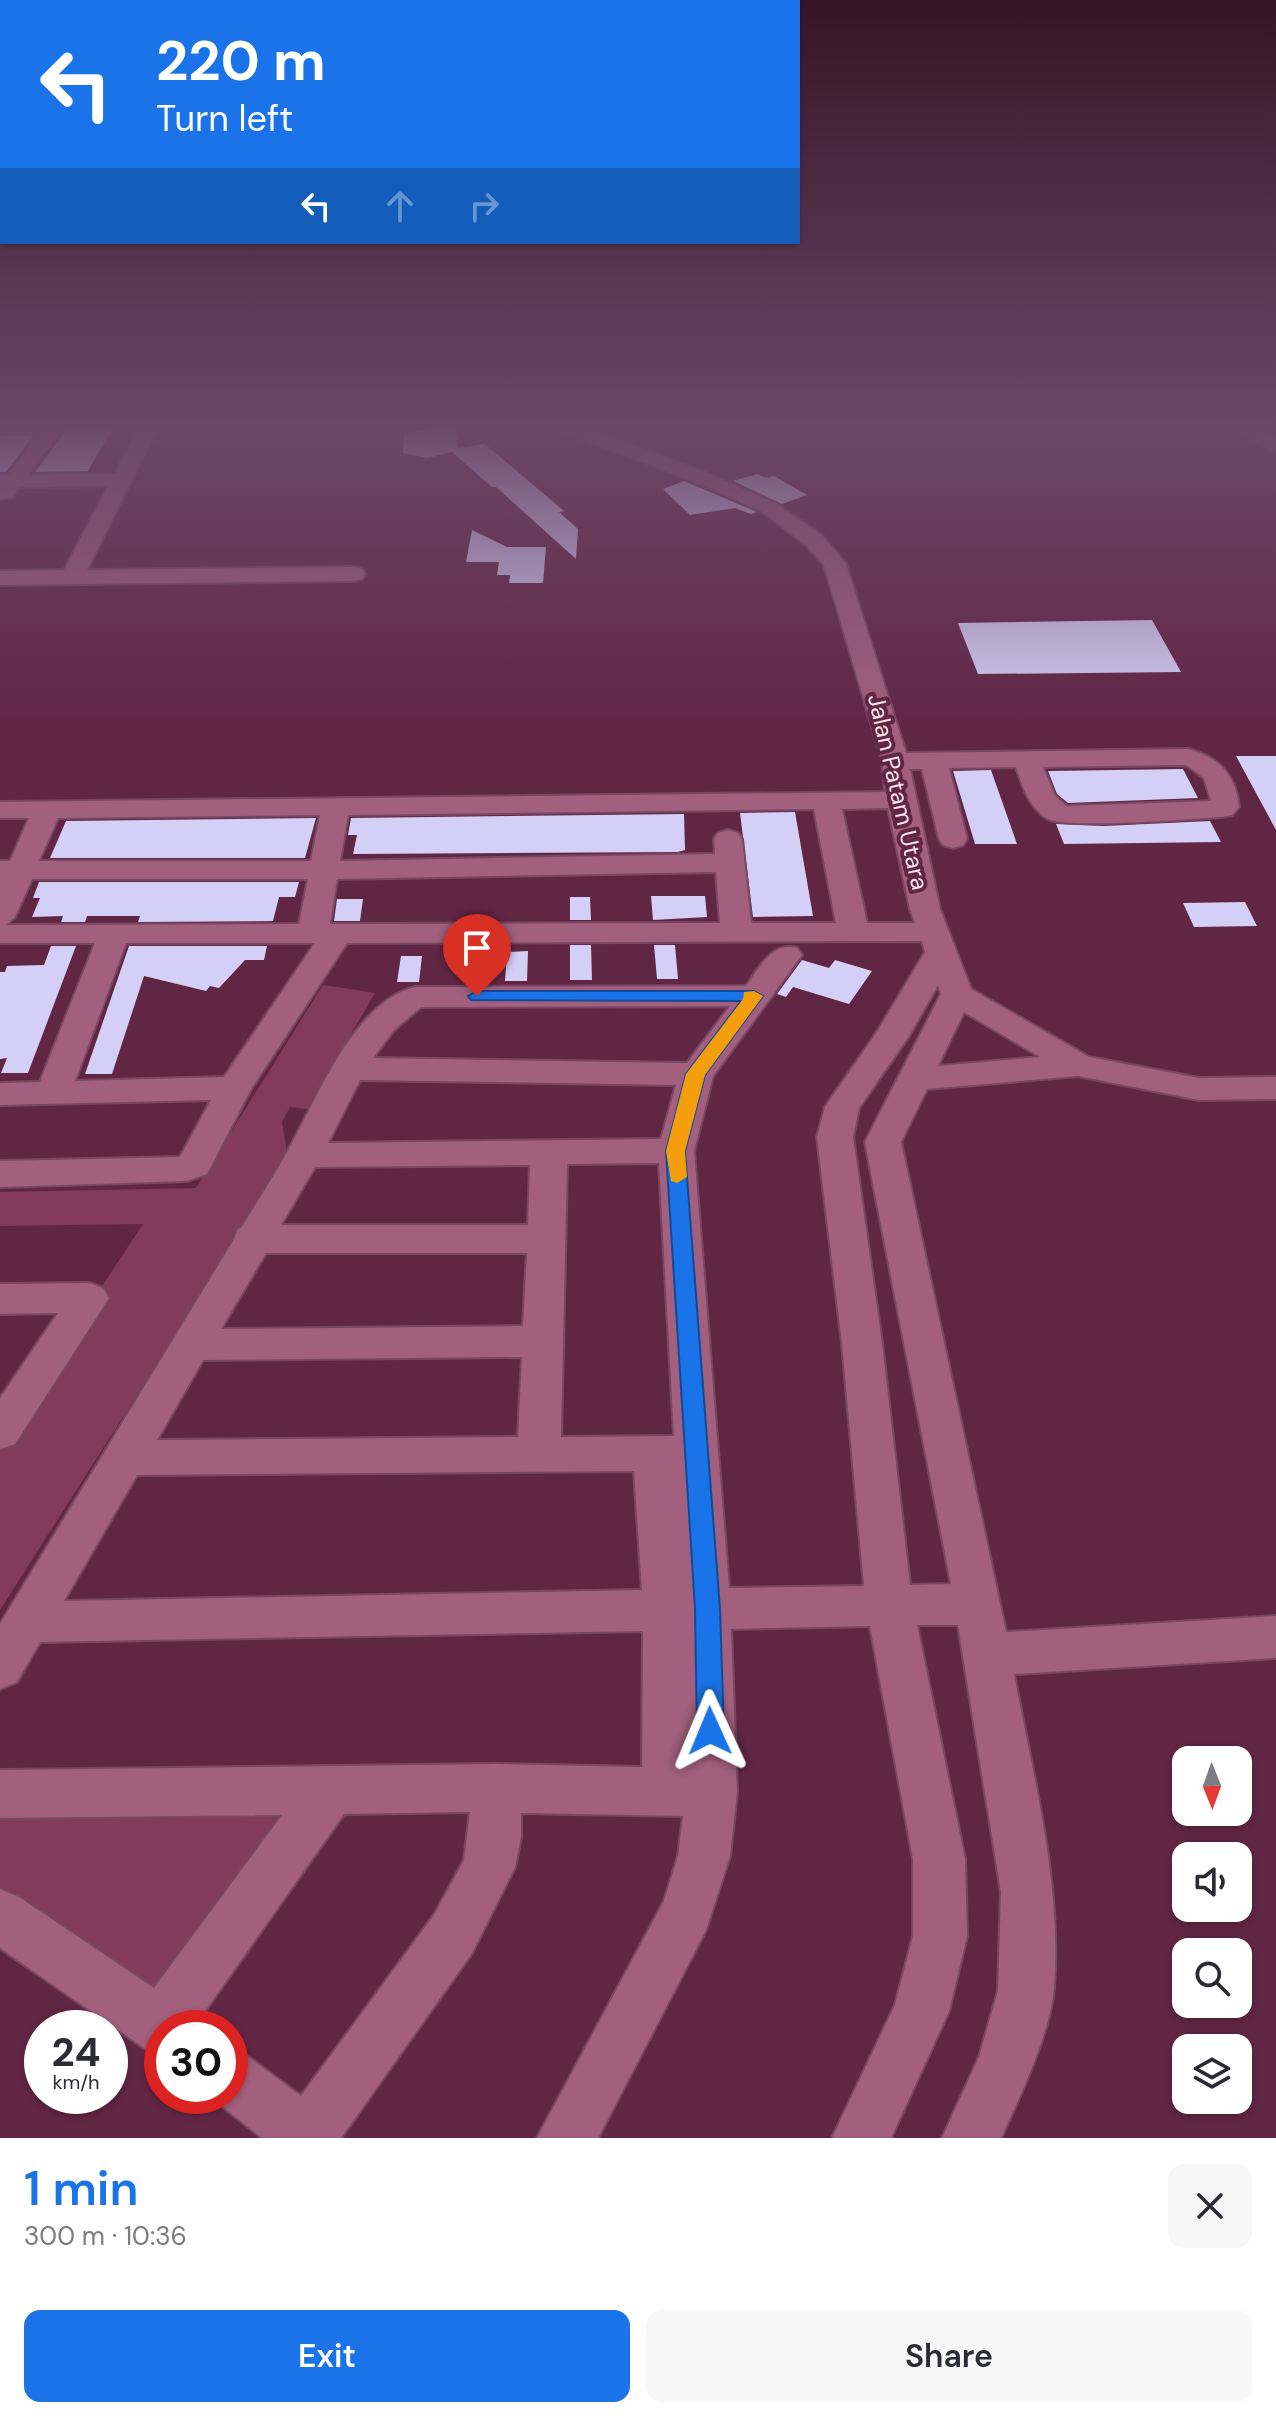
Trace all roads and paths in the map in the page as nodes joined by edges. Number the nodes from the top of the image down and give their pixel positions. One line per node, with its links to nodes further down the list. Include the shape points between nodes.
1 (101, 523): 4 (street)
2 (793, 523): 8 (street, Jalan Patam Utara, via 835,564)
3 (354, 574): 4 (street)
4 (72, 577): 5 (street)
5 (0, 578)
6 (1027, 759): 6 (street, via 1041,797 1062,815 1225,807 1225,794 1211,767 1188,757); 7 (street)
7 (933, 760): 8 (street); 14 (street)
8 (895, 761): 9 (street, Jalan Patam Utara)
9 (900, 800): 10 (street); 23 (street, Jalan Patam Utara)
10 (827, 802): 11 (street); 18 (street)
11 (335, 808): 13 (street); 16 (street)
12 (0, 810): 13 (street)
13 (47, 810): 15 (street)
14 (953, 839)
15 (10, 870): 16 (street); 17 (street)
16 (324, 870): 20 (street); 21 (street, via 729,851)
17 (0, 917)
18 (853, 931): 21 (street); 23 (street)
19 (115, 932): 20 (street); 22 (street); 33 (street)
20 (325, 932): 21 (street); 31 (street)
21 (736, 932)
22 (0, 934)
23 (937, 941): 25 (street, Jalan Patam Utara); 48 (street, via 892,1036 842,1107 835,1137)
24 (786, 955): 26 (street)
25 (957, 994): 27 (street); 30 (street)
26 (754, 996): 28 (street, via 415,997 382,1019); 29 (street)
27 (1078, 1065): 30 (street); 32 (street, via 1199,1089)
28 (351, 1069): 29 (street); 37 (street)
29 (696, 1074): 36 (street)
30 (914, 1080): 49 (street, via 883,1142)
31 (234, 1088): 33 (street); 38 (street, via 194,1165 187,1169)
32 (1276, 1088)
33 (53, 1093): 34 (street)
34 (0, 1094)
35 (549, 1151): 36 (street); 37 (street); 40 (street)
36 (676, 1151): 45 (street)
37 (304, 1155): 39 (street)
38 (0, 1174)
39 (251, 1239): 40 (street); 43 (street)
40 (545, 1239): 42 (street)
41 (0, 1299): 44 (street, via 89,1298)
42 (541, 1341): 43 (street); 46 (street)
43 (189, 1345): 47 (street)
44 (6, 1415)
45 (676, 1453): 46 (street); 50 (street)
46 (539, 1456): 47 (street)
47 (122, 1458): 51 (street)
48 (889, 1604): 49 (street); 50 (street); 65 (street, via 939,1859 940,1936 921,2011)
49 (978, 1604): 53 (street)
50 (687, 1609): 51 (street); 57 (street)
51 (27, 1622): 54 (street)
52 (1276, 1637): 53 (street)
53 (987, 1654): 66 (street, via 1027,1892 1026,1991 1005,2064)
54 (0, 1667)
55 (496, 1788): 56 (street); 57 (street); 63 (street, via 489,1867 453,1934)
56 (331, 1790): 58 (street); 60 (street)
57 (690, 1792): 64 (street, via 704,1856 687,1911)
58 (0, 1794)
59 (0, 1916): 61 (street)
60 (175, 2010)
61 (144, 2014)
62 (248, 2092): 63 (street)
63 (306, 2137)
64 (566, 2138)
65 (861, 2138)
66 (971, 2138)

